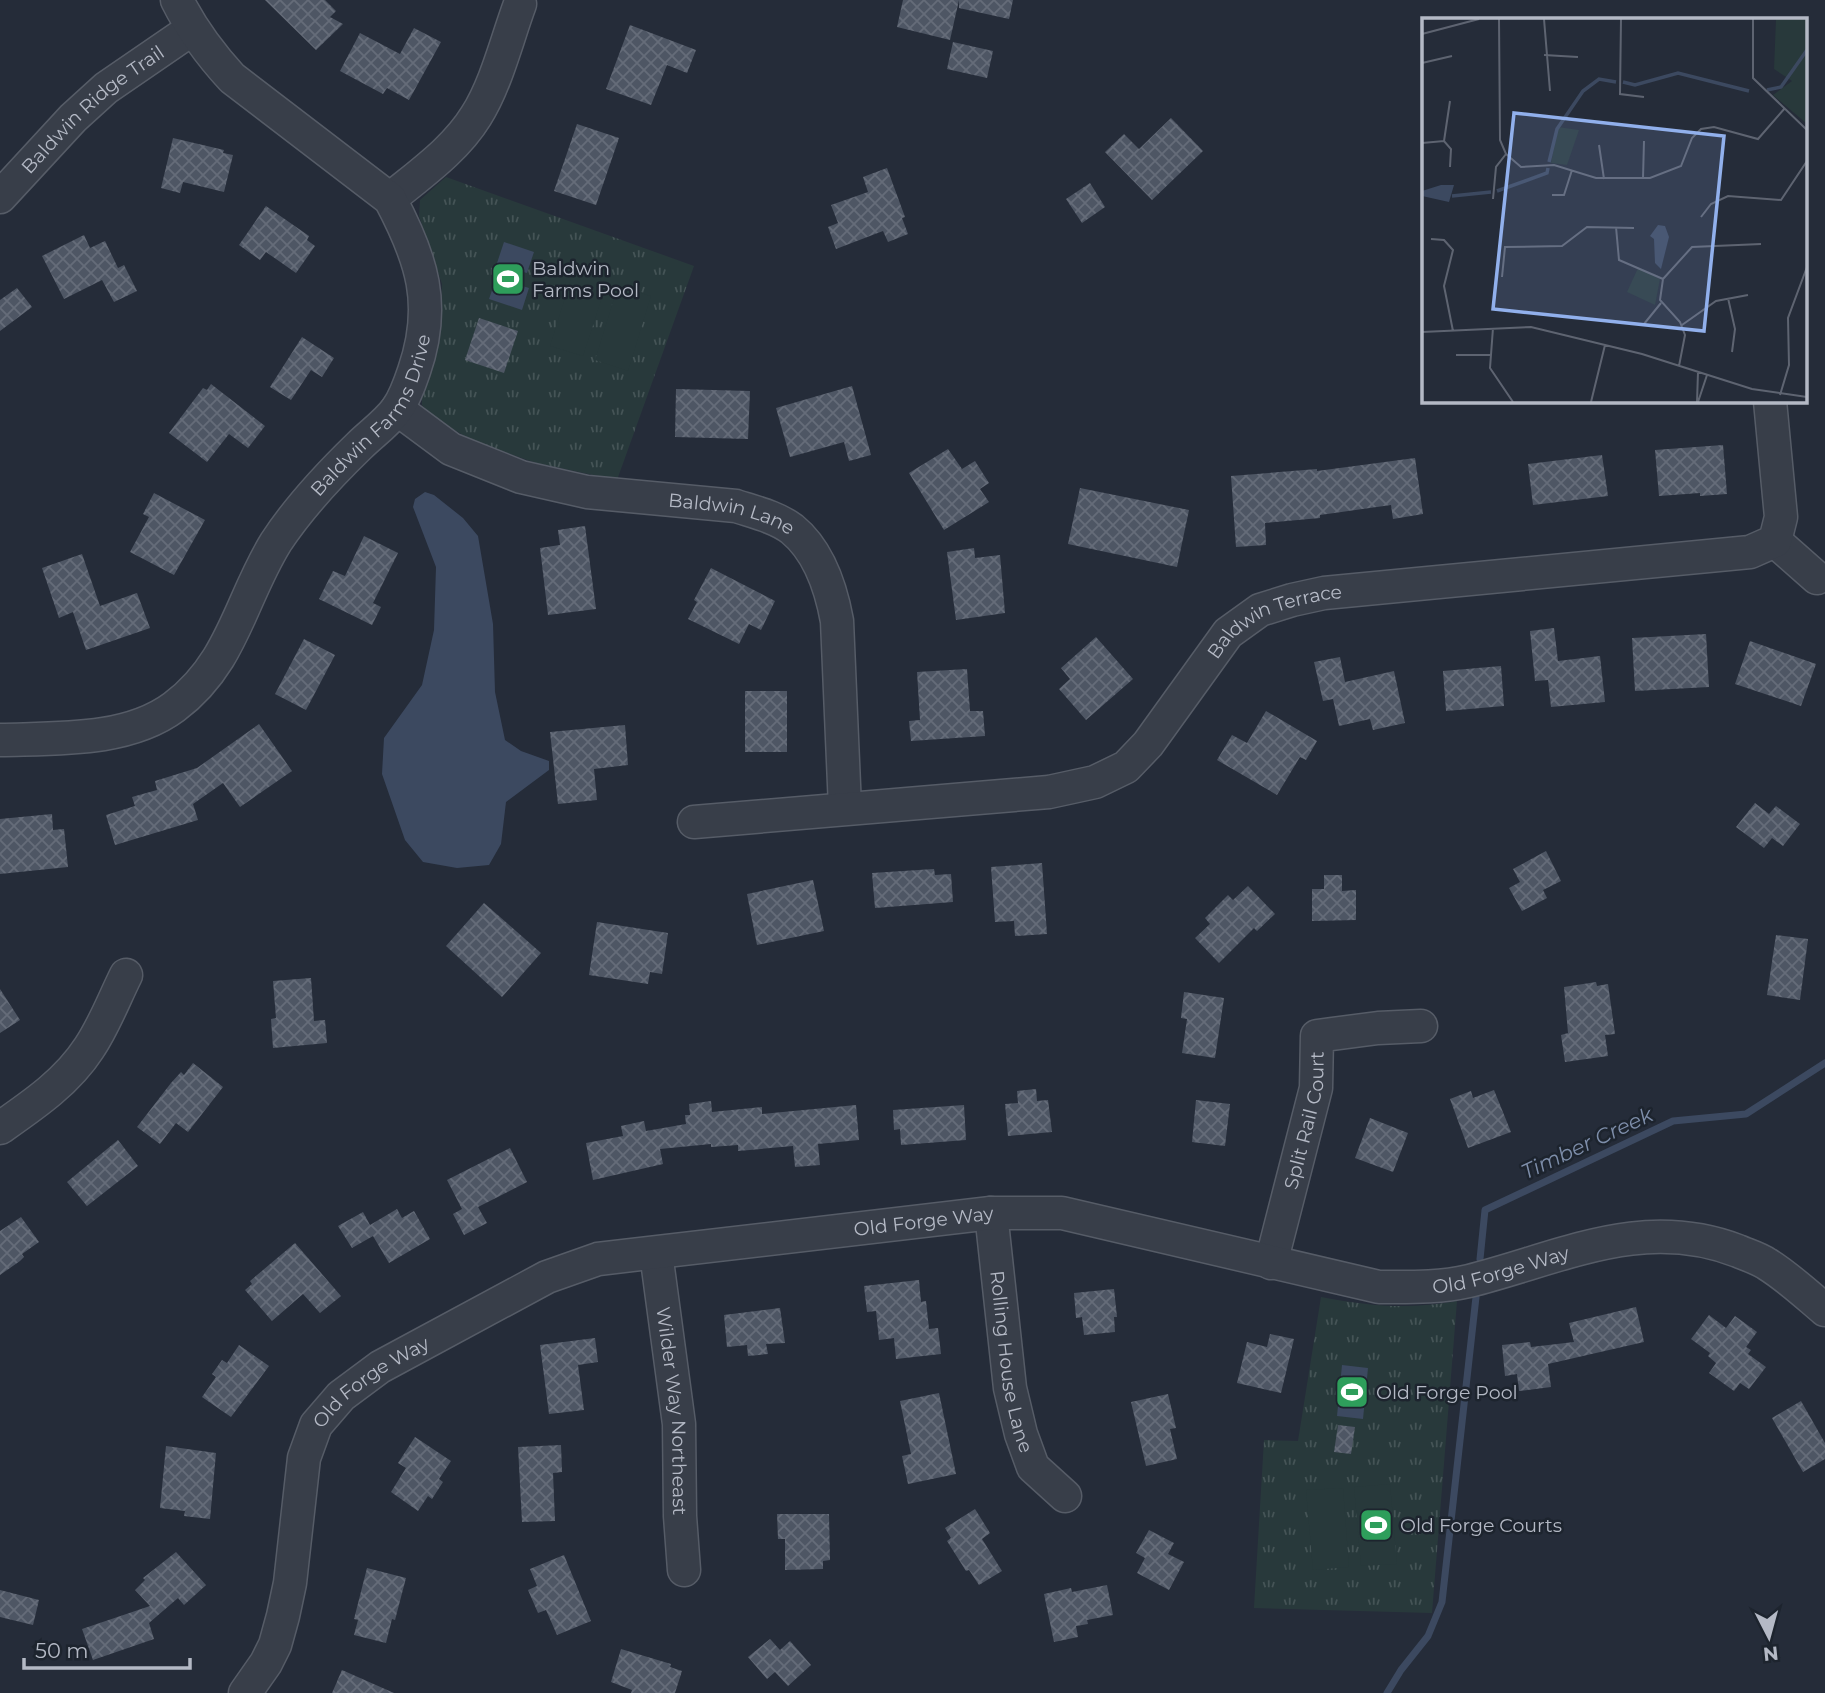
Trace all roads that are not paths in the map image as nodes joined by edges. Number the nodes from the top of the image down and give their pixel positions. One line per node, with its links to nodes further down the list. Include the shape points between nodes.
1 (177, 0): 3 (street, Baldwin Farms Drive)
2 (520, 4): 5 (street, via 477,115 443,155)
3 (192, 29): 4 (street, Baldwin Ridge Trail, via 106,88); 5 (street, Baldwin Farms Drive, via 232,78)
4 (0, 197)
5 (390, 200): 7 (street, Baldwin Farms Drive, via 420,267 426,309 422,349)
6 (1770, 402): 8 (street, via 1781,517)
7 (397, 409): 10 (street, Baldwin Farms Drive, via 319,486 276,542 230,640 203,680 173,708 135,726 94,737); 11 (street, Baldwin Lane, via 451,449 521,477 587,492 736,506 792,530 809,548 832,594)
8 (1776, 541): 9 (street); 11 (street, Baldwin Terrace, via 1751,552 1324,593 1292,600 1260,610 1228,633 1148,744 1126,766 1095,782 1048,792)
9 (1817, 578)
10 (0, 740)
11 (845, 808): 12 (street, Baldwin Terrace)
12 (694, 822)
13 (126, 975): 15 (street, via 90,1047 72,1070)
14 (1421, 1026): 18 (street, Split Rail Court, via 1317,1037 1316,1088)
15 (0, 1128)
16 (991, 1213): 17 (street, Old Forge Way); 18 (street, Old Forge Way, via 1062,1213); 20 (street, Rolling House Lane, via 1010,1388 1021,1434 1033,1467)
17 (656, 1253): 21 (street, Wilder Way Northeast, via 679,1424); 22 (street, Old Forge Way, via 598,1259 547,1276 380,1367 341,1396 316,1425 304,1458 283,1616 267,1663)
18 (1271, 1263): 19 (street, Old Forge Way, via 1379,1287 1431,1287 1615,1240 1689,1237 1766,1263)
19 (1825, 1310)
20 (1065, 1496)
21 (684, 1570)
22 (245, 1693)

